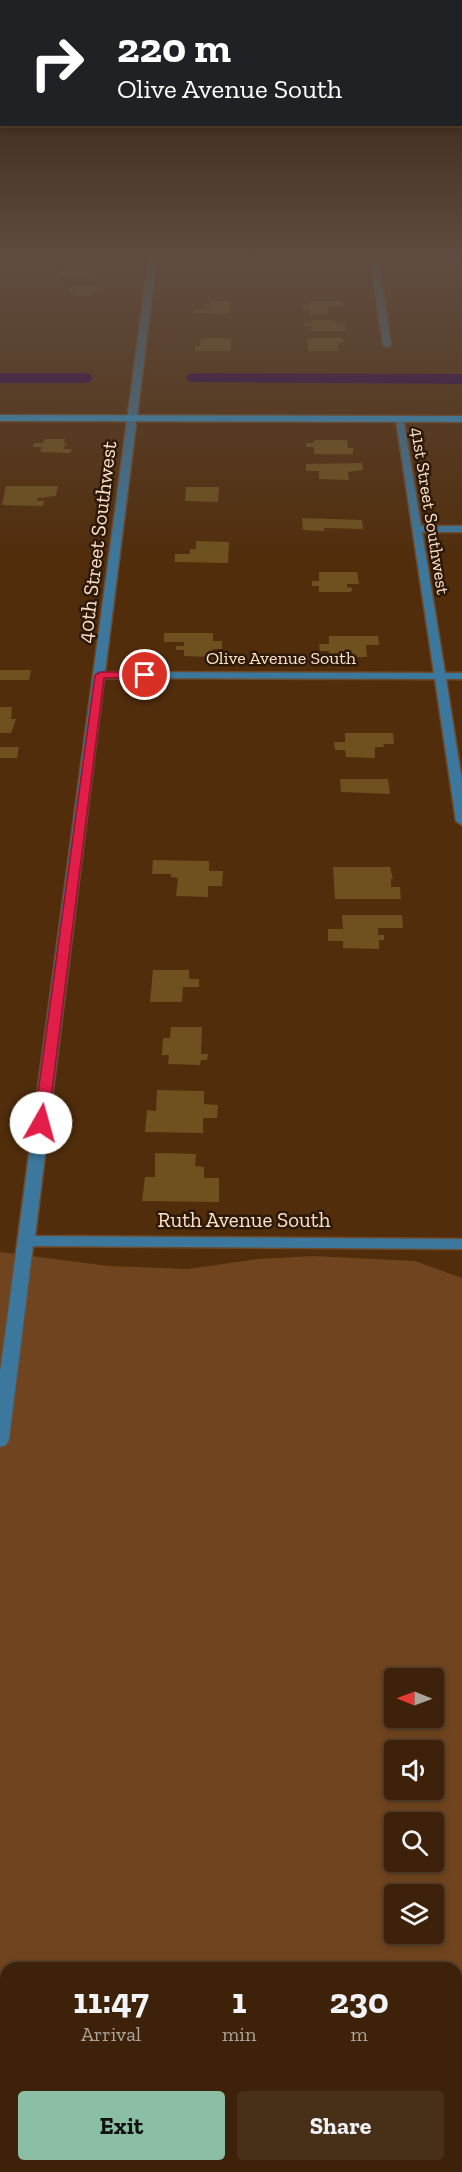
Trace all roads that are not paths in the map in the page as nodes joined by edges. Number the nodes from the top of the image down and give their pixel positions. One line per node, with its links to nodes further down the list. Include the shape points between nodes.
1 (140, 357): 3 (street, 40th Street Southwest)
2 (0, 418): 3 (street)
3 (132, 418): 4 (street); 8 (street, 40th Street Southwest)
4 (400, 419): 5 (street); 6 (street, 41st Street Southwest)
5 (462, 420)
6 (416, 529): 7 (street); 9 (street, 41st Street Southwest)
7 (462, 529)
8 (100, 675): 9 (street, Olive Avenue South); 12 (street, 40th Street Southwest)
9 (439, 676): 10 (street, Olive Avenue South); 11 (street, 41st Street Southwest)
10 (462, 676)
11 (462, 822)
12 (25, 1241): 13 (street, Ruth Avenue South); 14 (street, 40th Street Southwest)
13 (462, 1244)
14 (0, 1440)

